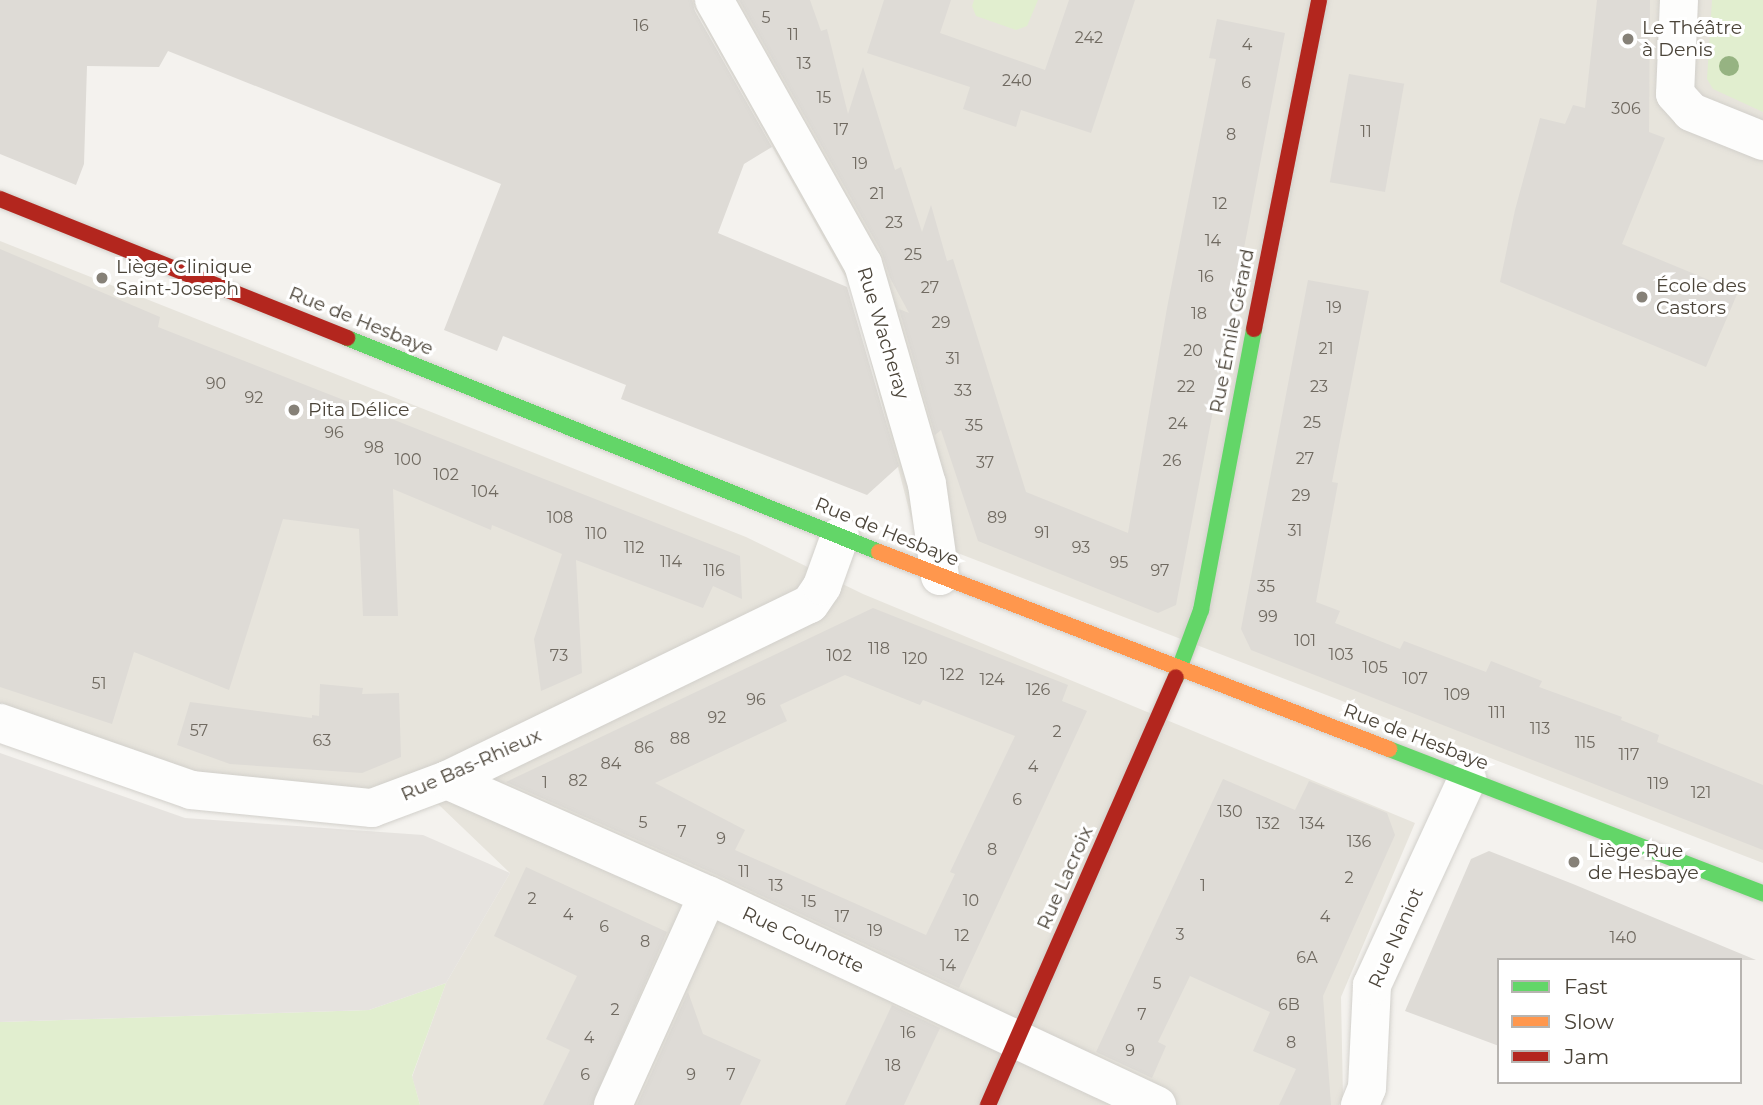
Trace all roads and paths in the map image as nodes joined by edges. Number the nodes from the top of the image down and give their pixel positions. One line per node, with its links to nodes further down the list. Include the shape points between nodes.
1 (713, 0): 7 (street, Rue Wacheray, via 863,264 927,484)
2 (1320, 0): 8 (main road, Rue Émile Gérard, via 1201,610)
3 (1679, 0): 4 (street, via 1675,94 1691,112)
4 (1763, 141)
5 (0, 199): 6 (main road, Rue de Hesbaye)
6 (840, 536): 7 (main road, Rue de Hesbaye); 11 (street, Rue Bas-Rhieux, via 822,586 810,604)
7 (940, 576): 8 (main road, Rue de Hesbaye)
8 (1180, 668): 10 (main road, Rue de Hesbaye); 14 (main road, Rue Lacroix)
9 (0, 723): 11 (street, Rue Bas-Rhieux, via 191,790 372,808)
10 (1468, 779): 12 (main road, Rue de Hesbaye); 18 (street, Rue Naniot, via 1372,985 1367,1088)
11 (447, 780): 13 (street, Rue Counotte)
12 (1763, 893)
13 (708, 895): 14 (street, Rue Counotte); 15 (street)
14 (1017, 1041): 16 (main road, Rue Lacroix); 17 (street, Rue Counotte)
15 (613, 1105)
16 (988, 1105)
17 (1157, 1105)
18 (1360, 1105)

